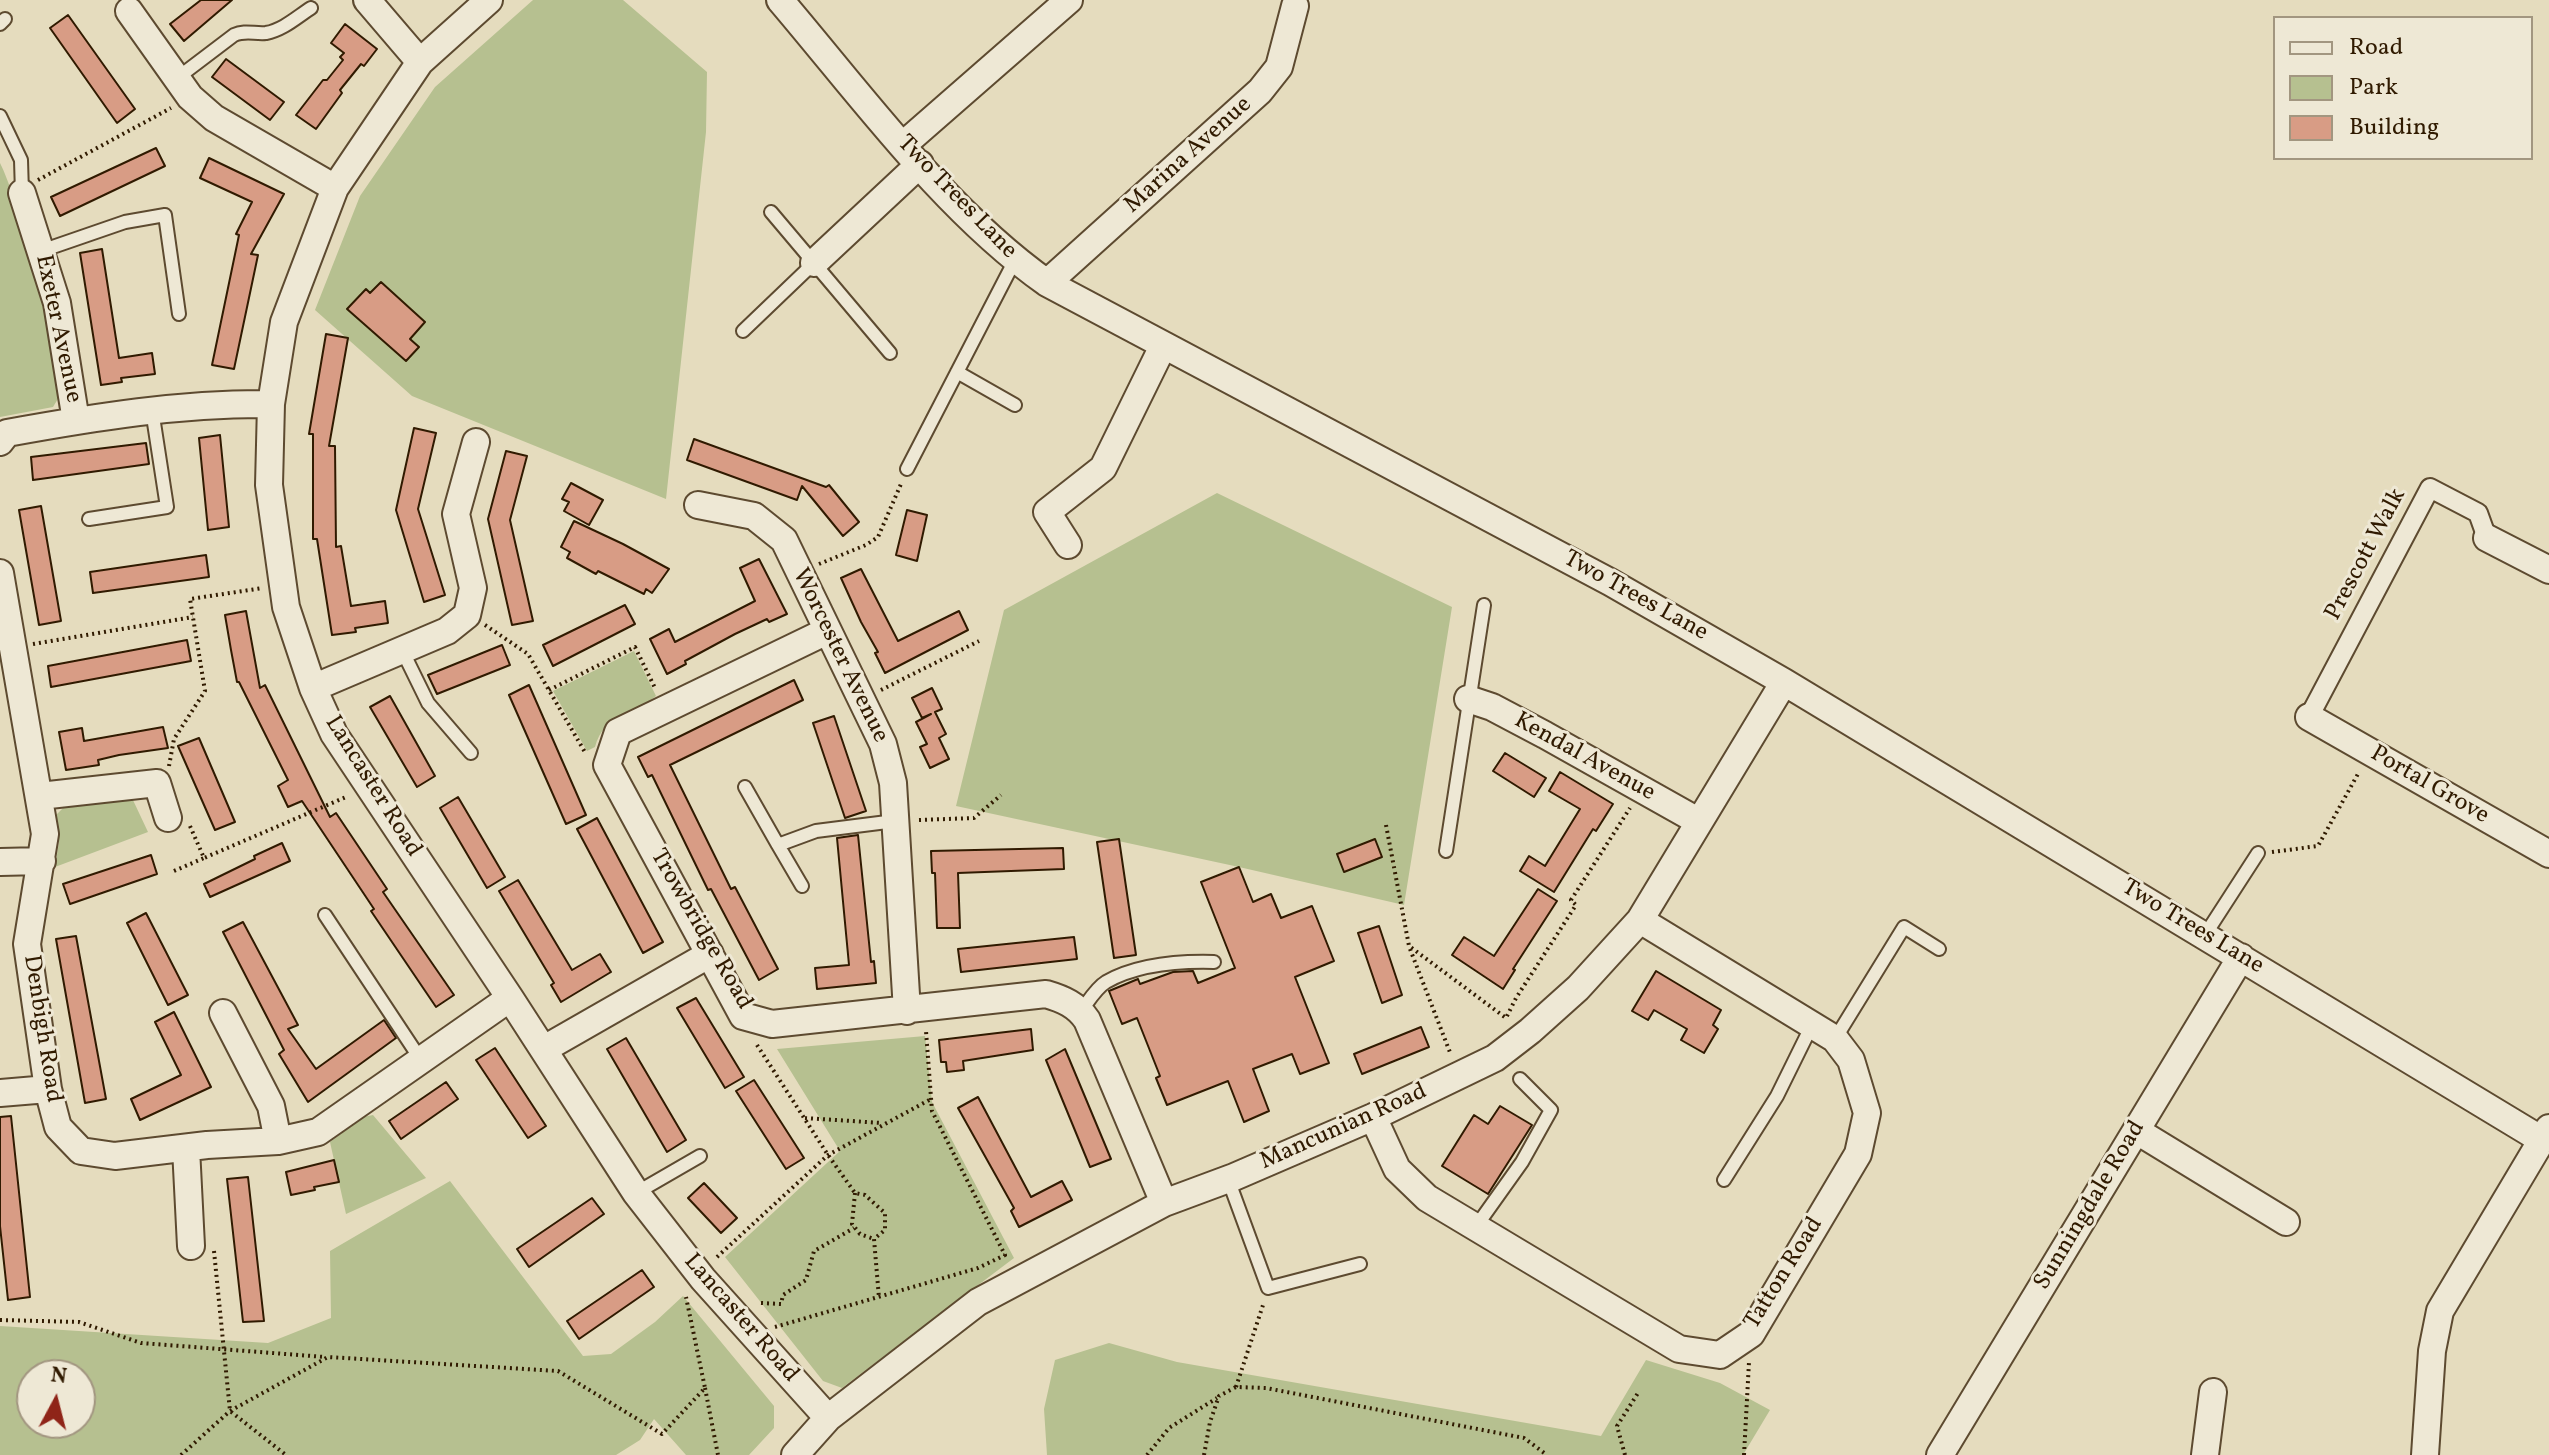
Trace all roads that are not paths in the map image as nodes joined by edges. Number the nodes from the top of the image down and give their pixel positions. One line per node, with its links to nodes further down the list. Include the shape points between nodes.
1 (367, 0): 8 (street)
2 (489, 0): 8 (street, Lancaster Road)
3 (780, 0): 11 (street, Two Trees Lane)
4 (1069, 0): 11 (street)
5 (1295, 6): 18 (street, Marina Avenue, via 1279,67 1260,91)
6 (311, 8): 9 (lane, via 275,30 234,35)
7 (129, 11): 9 (street)
8 (420, 62): 13 (street, Lancaster Road)
9 (183, 88): 13 (street, via 214,118)
10 (0, 116): 12 (lane, via 21,160)
11 (912, 154): 16 (street, Two Trees Lane); 17 (street)
12 (26, 188): 15 (street, Exeter Avenue)
13 (335, 188): 24 (street, Lancaster Road, via 284,322)
14 (771, 212): 17 (lane)
15 (41, 251): 19 (lane, via 125,222 165,215); 27 (street, Exeter Avenue, via 57,303)
16 (1015, 260): 18 (street, Two Trees Lane); 23 (lane)
17 (814, 263): 20 (lane); 22 (lane)
18 (1047, 283): 21 (street, Two Trees Lane)
19 (179, 314)
20 (743, 331)
21 (1163, 346): 34 (street, via 1103,468 1047,512); 41 (street, Two Trees Lane, via 1610,582)
22 (890, 353)
23 (957, 372): 25 (lane); 30 (lane)
24 (271, 404): 26 (street); 42 (street, Lancaster Road, via 269,485 286,607)
25 (1015, 405)
26 (152, 410): 27 (street); 32 (lane, via 167,507)
27 (76, 421): 28 (street, via 7,433)
28 (0, 442)
29 (476, 442): 40 (street, via 456,514 473,588 467,615 447,631)
30 (907, 469)
31 (698, 505): 39 (street, Worcester Avenue, via 754,516 784,540)
32 (89, 519)
33 (2487, 538): 35 (street); 44 (street, Prescott Walk, via 2478,513 2430,488)
34 (1068, 545)
35 (2549, 570)
36 (0, 573): 37 (street, Denbigh Road)
37 (3, 605): 47 (street, Denbigh Road)
38 (1484, 605): 43 (lane)
39 (827, 631): 48 (street, Worcester Avenue, via 883,744); 62 (street, Trowbridge Road, via 618,732 607,765)
40 (402, 650): 42 (street); 45 (lane, via 428,703)
41 (1784, 682): 50 (street, Mancunian Road); 60 (street, Two Trees Lane)
42 (313, 688): 65 (street, Lancaster Road, via 334,734)
43 (1468, 699): 50 (street, Kendal Avenue, via 1545,735); 52 (lane)
44 (2309, 717): 54 (street, Portal Grove)
45 (471, 753)
46 (745, 787): 51 (lane)
47 (40, 796): 49 (street, via 157,783); 55 (street, Denbigh Road)
48 (902, 820): 51 (lane, via 816,831); 68 (street, Worcester Avenue)
49 (179, 821)
50 (1698, 821): 59 (street, Mancunian Road)
51 (778, 845): 57 (lane)
52 (1446, 851)
53 (2258, 853): 60 (lane)
54 (2549, 854)
55 (42, 861): 56 (street); 73 (street, Denbigh Road, via 27,944)
56 (0, 862)
57 (802, 886)
58 (325, 915): 71 (lane)
59 (1640, 920): 69 (street, Tatton Road); 75 (street, Mancunian Road, via 1578,988 1495,1058)
60 (2205, 935): 63 (street, Two Trees Lane)
61 (1939, 949): 69 (lane, via 1904,927)
62 (710, 954): 68 (street, Trowbridge Road, via 743,1016 772,1024); 70 (street)
63 (2241, 957): 76 (street, Sunningdale Road); 77 (street, Two Trees Lane)
64 (1214, 962): 66 (lane, via 1164,963 1132,972 1104,983)
65 (510, 998): 70 (street, Lancaster Road); 71 (street, Denbigh Road)
66 (1081, 1011): 68 (street, Trowbridge Road, via 1046,994); 84 (street)
67 (223, 1013): 78 (street, via 271,1106)
68 (916, 1015)
69 (1824, 1032): 82 (lane); 86 (street, Tatton Road, via 1851,1060 1867,1113 1858,1154 1751,1334 1720,1355 1679,1349)
70 (544, 1049): 83 (street, Lancaster Road)
71 (421, 1060): 78 (street, Denbigh Road, via 318,1132)
72 (1520, 1079): 86 (lane, via 1551,1110)
73 (48, 1089): 74 (street); 79 (street, Denbigh Road, via 58,1127 81,1151 115,1156)
74 (0, 1093)
75 (1373, 1117): 81 (street, Mancunian Road); 86 (street, Tatton Road, via 1397,1169 1427,1198)
76 (2137, 1131): 85 (street); 91 (street, Sunningdale Road)
77 (2546, 1134): 94 (street, via 2440,1311)
78 (278, 1141): 79 (street, Denbigh Road)
79 (186, 1148): 87 (street)
80 (700, 1156): 83 (lane)
81 (1228, 1179): 84 (street, Mancunian Road); 88 (lane, via 1268,1288)
82 (1724, 1180)
83 (636, 1193): 90 (street, Lancaster Road, via 703,1279)
84 (1164, 1203): 90 (street, Mancunian Road, via 978,1302)
85 (2286, 1222)
86 (1475, 1228)
87 (202, 1246)
88 (1360, 1264)
89 (2213, 1392): 93 (street)
90 (828, 1418): 92 (street, Mancunian Road)
91 (1943, 1454)
92 (795, 1455)
93 (2205, 1455)
94 (2425, 1455)

